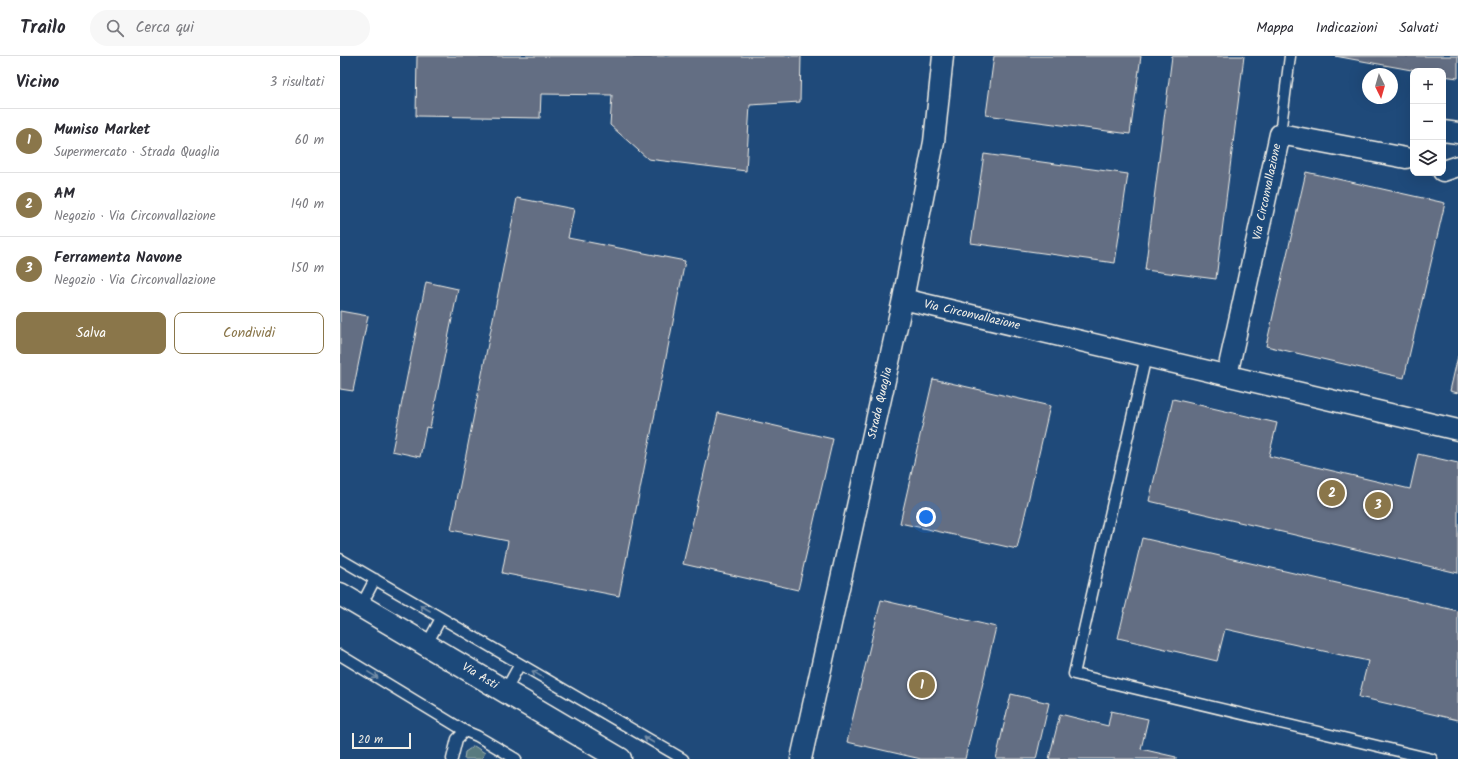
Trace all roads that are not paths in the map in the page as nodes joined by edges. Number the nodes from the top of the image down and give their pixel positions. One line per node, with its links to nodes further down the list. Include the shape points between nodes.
1 (943, 56): 7 (street, Strada Quaglia, via 934,142)
2 (1290, 56): 3 (lane)
3 (1280, 134): 4 (street, Via Circonvallazione); 9 (street, Via Circonvallazione)
4 (1410, 155)
5 (1458, 166): 6 (street)
6 (1446, 170)
7 (903, 299): 8 (street, Via Circonvallazione); 21 (street, Strada Quaglia)
8 (1146, 356): 9 (street, Via Circonvallazione); 26 (lane, via 1074,674)
9 (1227, 375): 10 (street, Via Circonvallazione)
10 (1458, 430)
11 (340, 559): 12 (lane)
12 (375, 579): 14 (lane); 15 (lane, one-way to 12)
13 (340, 594): 14 (main road, Via Asti)
14 (361, 606): 16 (main road, Via Asti)
15 (441, 618): 16 (lane); 18 (lane)
16 (427, 644): 19 (main road, Via Asti)
17 (340, 655): 20 (lane, one-way to 20)
18 (520, 664): 19 (lane); 25 (lane, one-way to 18)
19 (505, 691): 24 (main road, Via Asti)
20 (465, 732): 22 (lane, via 457,739); 23 (lane, via 477,736)
21 (803, 756)
22 (452, 759)
23 (516, 759)
24 (620, 759)
25 (683, 759)
26 (1432, 759)

